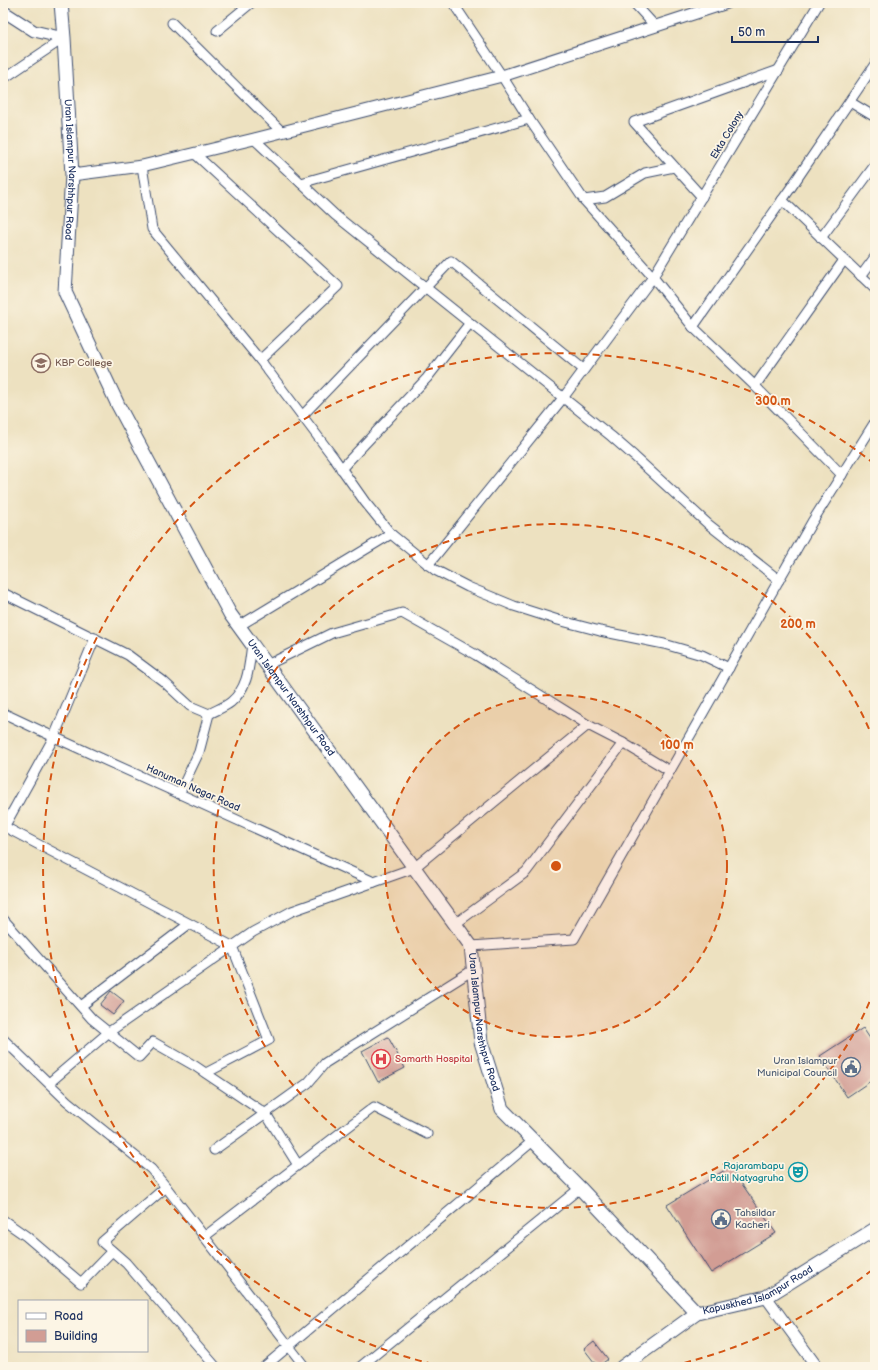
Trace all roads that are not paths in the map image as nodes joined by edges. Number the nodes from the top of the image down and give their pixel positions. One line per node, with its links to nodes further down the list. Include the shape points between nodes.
1 (61, 3): 11 (main road, Uran Islampur Narshhpur Road)
2 (251, 3): 10 (street)
3 (453, 3): 14 (street)
4 (634, 3): 9 (street)
5 (727, 3): 9 (street)
6 (819, 3): 13 (street, Ekta Colony)
7 (3, 11): 11 (street, via 34,31)
8 (172, 23): 19 (street)
9 (655, 26): 14 (street)
10 (217, 31)
11 (64, 38): 15 (street); 25 (main road, Uran Islampur Narshhpur Road)
12 (875, 64): 16 (street)
13 (779, 70): 24 (street, via 634,122); 27 (street, Ekta Colony)
14 (502, 76): 18 (street); 19 (street)
15 (3, 79)
16 (850, 102): 17 (street); 29 (street)
17 (875, 117)
18 (529, 119): 26 (street); 28 (street)
19 (282, 132): 20 (street)
20 (254, 139): 21 (street); 26 (street)
21 (194, 153): 23 (street); 39 (street, via 338,286)
22 (875, 165): 30 (street)
23 (142, 166): 25 (street); 39 (street, via 152,229)
24 (674, 167): 27 (street); 28 (street, via 645,172 605,197)
25 (72, 175): 51 (main road, Uran Islampur Narshhpur Road, via 65,292 118,405 230,614)
26 (301, 183): 35 (street, via 335,215)
27 (702, 197): 34 (street, Ekta Colony)
28 (584, 200): 34 (street)
29 (782, 200): 30 (street); 38 (street)
30 (821, 238): 32 (street)
31 (875, 257): 33 (street)
32 (844, 260): 33 (street); 41 (street)
33 (861, 276): 36 (street)
34 (653, 277): 38 (street); 40 (street, Ekta Colony)
35 (425, 288): 37 (street); 40 (street, via 451,261); 43 (street)
36 (875, 289)
37 (470, 323): 42 (street); 45 (street, via 427,378)
38 (693, 327): 41 (street)
39 (260, 360): 43 (street)
40 (584, 369): 42 (street, Ekta Colony)
41 (755, 386): 46 (street)
42 (563, 398): 48 (street, Ekta Colony); 49 (street, via 634,456 708,524)
43 (302, 416): 45 (street)
44 (875, 422): 46 (street)
45 (341, 469): 47 (street)
46 (842, 475): 49 (street)
47 (391, 534): 48 (street); 51 (street)
48 (428, 565): 55 (street, via 468,587 514,606 558,620 702,655)
49 (779, 580): 55 (street)
50 (3, 594): 52 (street)
51 (239, 626): 53 (main road, Uran Islampur Narshhpur Road)
52 (95, 638): 57 (street, via 128,655 163,681 190,706); 59 (street)
53 (252, 644): 54 (main road, Uran Islampur Narshhpur Road); 57 (street, via 249,673 242,689 230,702)
54 (267, 665): 58 (street, via 332,633 402,613 476,655); 64 (main road, Uran Islampur Narshhpur Road)
55 (729, 668): 61 (street)
56 (3, 713): 59 (street, Hanuman Nagar Road)
57 (208, 714): 62 (street, via 198,752)
58 (588, 726): 60 (street); 64 (street)
59 (54, 738): 62 (street, Hanuman Nagar Road); 63 (street)
60 (623, 743): 61 (street); 68 (street, via 526,872)
61 (670, 771): 70 (street, via 574,939)
62 (179, 794): 65 (street, Hanuman Nagar Road)
63 (3, 827): 67 (street)
64 (414, 868): 65 (street); 68 (main road, Uran Islampur Narshhpur Road)
65 (374, 882): 69 (street, via 292,911)
66 (3, 919): 72 (street)
67 (189, 924): 69 (street); 72 (street)
68 (454, 924): 70 (main road, Uran Islampur Narshhpur Road)
69 (232, 946): 73 (street); 75 (street, via 269,1040)
70 (471, 946): 71 (main road, Uran Islampur Narshhpur Road)
71 (474, 970): 77 (street, via 325,1063 308,1083); 79 (main road, Uran Islampur Narshhpur Road, via 481,1042 502,1109)
72 (81, 1006): 73 (street, via 92,1019)
73 (109, 1032): 75 (street, via 139,1057 153,1042); 76 (street)
74 (3, 1039): 76 (street)
75 (206, 1073): 77 (street)
76 (49, 1083): 82 (street, via 67,1101 151,1169)
77 (266, 1114): 80 (street); 81 (street)
78 (427, 1134): 81 (street, via 374,1107)
79 (534, 1140): 83 (main road, Uran Islampur Narshhpur Road); 90 (street)
80 (214, 1150)
81 (298, 1165): 86 (street)
82 (166, 1187): 86 (street); 87 (street, via 102,1242)
83 (580, 1188): 89 (main road, Uran Islampur Narshhpur Road); 94 (street)
84 (3, 1220): 87 (street, via 82,1283)
85 (875, 1229): 88 (main road, Kapuskhed Islampur Road)
86 (204, 1237): 90 (street)
87 (112, 1251): 91 (street)
88 (766, 1297): 89 (main road, Kapuskhed Islampur Road); 96 (street)
89 (697, 1313): 95 (main road, Kapuskhed Islampur Road)
90 (289, 1347): 92 (street); 93 (street)
91 (216, 1367)
92 (264, 1367)
93 (305, 1367)
94 (360, 1367)
95 (622, 1367)
96 (817, 1367)

